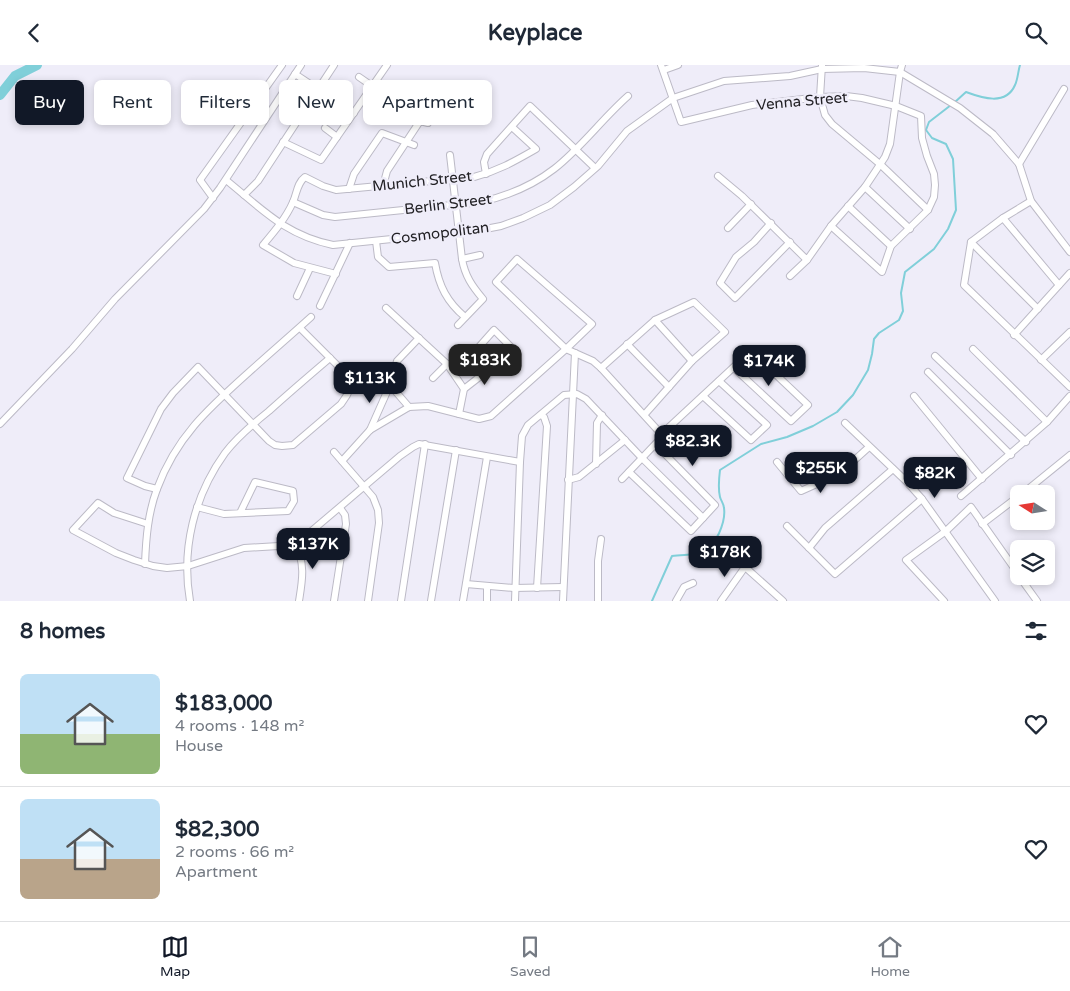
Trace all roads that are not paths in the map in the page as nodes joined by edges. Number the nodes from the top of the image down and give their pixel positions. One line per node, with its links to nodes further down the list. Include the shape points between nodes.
1 (282, 65): 43 (street, via 200,180)
2 (301, 65): 9 (street)
3 (334, 65): 12 (street)
4 (387, 65): 14 (street)
5 (678, 65): 7 (street)
6 (822, 67): 8 (street, Cosmopolitan); 17 (street); 18 (street, Cosmopolitan, via 790,76 724,81)
7 (663, 68): 18 (street)
8 (901, 68): 20 (street); 32 (street, Cosmopolitan, via 994,134)
9 (295, 74): 11 (street); 38 (street)
10 (359, 77): 13 (street)
11 (304, 80)
12 (324, 80)
13 (363, 80)
14 (376, 80)
15 (1064, 89): 32 (street)
16 (628, 96): 30 (street, Berlin Street)
17 (820, 97): 18 (street, Venna Street, via 752,105 681,122); 20 (street, Venna Street, via 862,98); 33 (street, via 825,115 832,124)
18 (673, 98): 34 (street, Cosmopolitan, via 627,131)
19 (363, 100): 21 (street)
20 (896, 106): 33 (street, via 890,144); 49 (street, Venna Street, via 921,116 922,138 936,185)
21 (354, 113): 26 (street)
22 (294, 125): 27 (street)
23 (417, 125): 28 (street)
24 (512, 127): 30 (street, via 530,106); 35 (street, via 487,154 484,162); 35 (street, Munich Street, via 536,149 502,169)
25 (325, 128): 26 (street)
26 (337, 137): 27 (street, via 321,160)
27 (283, 142): 42 (street, via 258,181)
28 (406, 142): 29 (street); 39 (street); 41 (street, via 382,133 354,174)
29 (414, 145)
30 (575, 149): 34 (street); 47 (street, Berlin Street, via 554,169 519,190 502,197)
31 (450, 155): 37 (street)
32 (1019, 164): 44 (street)
33 (881, 165): 40 (street); 49 (street)
34 (595, 168): 56 (street, Cosmopolitan, via 550,205 524,218 502,226)
35 (486, 174): 37 (street, Munich Street)
36 (718, 176): 46 (street)
37 (453, 179): 39 (street, Munich Street); 47 (street)
38 (226, 180): 42 (street, Cosmopolitan); 43 (street)
39 (383, 185): 41 (street, Munich Street)
40 (865, 187): 48 (street); 55 (street)
41 (348, 189): 45 (street, Munich Street, via 336,190 305,177 300,181)
42 (244, 195): 52 (street, Cosmopolitan)
43 (213, 198): 114 (street)
44 (1031, 201): 50 (street); 62 (street)
45 (293, 202): 47 (street, Berlin Street, via 335,217); 52 (street)
46 (750, 204): 51 (street); 54 (street)
47 (456, 205): 56 (street)
48 (848, 207): 53 (street); 61 (street)
49 (928, 210): 55 (street)
50 (1003, 218): 59 (street); 70 (street)
51 (770, 223): 58 (street); 58 (street, via 754,243 736,257 720,283 725,289 735,298)
52 (280, 224): 60 (street, Cosmopolitan, via 315,241 333,245); 66 (street, via 263,245 294,263)
53 (831, 226): 61 (street, via 882,272); 65 (street)
54 (728, 228)
55 (910, 229): 61 (street)
56 (459, 232): 57 (street, Cosmopolitan); 64 (street)
57 (376, 241): 60 (street, Cosmopolitan); 76 (street, via 378,257 389,267 435,263 445,295)
58 (790, 242): 65 (street)
59 (972, 242): 74 (street); 81 (street, via 964,285)
60 (350, 243): 68 (street)
61 (891, 246)
62 (1070, 252)
63 (480, 255): 64 (street)
64 (462, 259): 76 (street, via 468,280 483,299)
65 (807, 260): 69 (street)
66 (310, 268): 68 (street); 71 (street)
67 (1070, 273): 70 (street)
68 (336, 274): 72 (street)
69 (790, 276)
70 (1059, 285): 74 (street)
71 (297, 296)
72 (320, 306)
73 (386, 308): 82 (street)
74 (1038, 309): 81 (street)
75 (311, 317): 79 (street)
76 (465, 317): 78 (street)
77 (655, 320): 83 (street); 90 (street); 90 (street, via 694,302 725,332)
78 (458, 325)
79 (300, 327): 88 (street); 103 (street)
80 (1070, 332): 89 (street)
81 (1014, 335): 89 (street)
82 (419, 338): 91 (street); 99 (street, via 397,361)
83 (628, 344): 93 (street); 100 (street)
84 (566, 349): 84 (street, via 496,282 517,259 592,324); 86 (street); 108 (street, via 492,416 479,419)
85 (973, 349): 112 (street)
86 (575, 353): 93 (street); 102 (street)
87 (935, 356): 119 (street)
88 (330, 358): 115 (street); 115 (street, via 350,382 341,404 293,445 275,445)
89 (1041, 360): 98 (street)
90 (692, 361): 100 (street)
91 (447, 364): 96 (street); 101 (street)
92 (493, 366): 92 (street, via 514,350 494,330 478,348); 101 (street)
93 (601, 367): 109 (street)
94 (734, 368): 94 (street, via 751,351 808,405 791,421); 97 (street)
95 (928, 372): 125 (street)
96 (433, 378)
97 (719, 381): 104 (street); 104 (street, via 767,425 751,440)
98 (1069, 383)
99 (390, 385): 107 (street); 116 (street)
100 (669, 387): 109 (street)
101 (464, 389): 108 (street)
102 (572, 394): 110 (street, via 564,395); 111 (street, via 581,395); 139 (street)
103 (224, 395): 115 (street); 142 (street, via 186,433); 142 (street, via 198,367 161,409 127,478)
104 (703, 396): 117 (street)
105 (914, 396): 138 (street)
106 (1070, 396): 112 (street)
107 (409, 407): 108 (street, via 428,406); 116 (street)
108 (459, 414)
109 (645, 414): 117 (street)
110 (541, 415): 131 (street, via 524,431); 166 (street, via 547,426)
111 (602, 415): 118 (street); 133 (street, via 597,423)
112 (1047, 422): 119 (street)
113 (845, 423): 122 (street)
114 (0, 424)
115 (252, 425): 146 (street, via 226,452)
116 (370, 430): 130 (street)
117 (663, 436): 121 (street)
118 (625, 440): 129 (street); 133 (street)
119 (1026, 442): 125 (street)
120 (425, 444): 123 (street); 141 (street, via 413,447); 172 (street)
121 (656, 445): 129 (street); 149 (street, via 715,505)
122 (869, 447): 134 (street); 136 (street)
123 (456, 450): 127 (street); 173 (street)
124 (334, 452): 130 (street)
125 (1011, 455): 138 (street)
126 (1070, 455): 140 (street)
127 (487, 457): 131 (street); 161 (street)
128 (824, 457): 136 (street)
129 (642, 458): 135 (street); 149 (street)
130 (342, 461): 141 (street)
131 (520, 462): 165 (street)
132 (777, 462): 136 (street, via 801,491)
133 (596, 464): 139 (street)
134 (893, 469): 144 (street); 156 (street, via 825,528)
135 (629, 472): 137 (street); 149 (street, via 691,531)
136 (839, 474)
137 (622, 479)
138 (982, 479): 143 (street)
139 (568, 481): 164 (street)
140 (1033, 485)
141 (364, 487): 147 (street); 171 (street, via 373,497 379,523)
142 (157, 489): 150 (street)
143 (961, 496)
144 (922, 499): 153 (street); 156 (street, via 835,574)
145 (1010, 503): 151 (street)
146 (197, 507): 148 (street, via 224,514); 159 (street, via 189,536)
147 (340, 508): 155 (street); 170 (street, via 346,524)
148 (240, 513): 148 (street, via 288,511 294,501 293,491 255,482)
149 (703, 518)
150 (148, 524): 158 (street); 158 (street, via 120,515 98,503 73,530)
151 (982, 524): 153 (street, via 971,507); 157 (street)
152 (787, 526): 156 (street)
153 (946, 531): 183 (street, via 906,559); 184 (street)
154 (601, 539): 178 (street)
155 (296, 545): 159 (street, via 244,548); 169 (street, via 303,567)
156 (809, 549)
157 (1010, 563)
158 (145, 564): 159 (street, via 167,568)
159 (188, 566): 168 (street)
160 (692, 583): 179 (street, via 684,587)
161 (466, 584): 163 (street); 174 (street)
162 (1025, 585): 185 (street)
163 (487, 587): 165 (street); 175 (street)
164 (563, 587): 166 (street); 177 (street)
165 (514, 588): 166 (street); 176 (street)
166 (537, 588)
167 (775, 595): 180 (street, via 746,567); 181 (street); 182 (street)
168 (190, 601)
169 (299, 601)
170 (334, 601)
171 (368, 601)
172 (402, 601)
173 (431, 601)
174 (463, 601)
175 (487, 601)
176 (515, 601)
177 (564, 601)
178 (598, 601)
179 (676, 601)
180 (721, 601)
181 (770, 601)
182 (783, 601)
183 (944, 601)
184 (995, 601)
185 (1037, 601)

